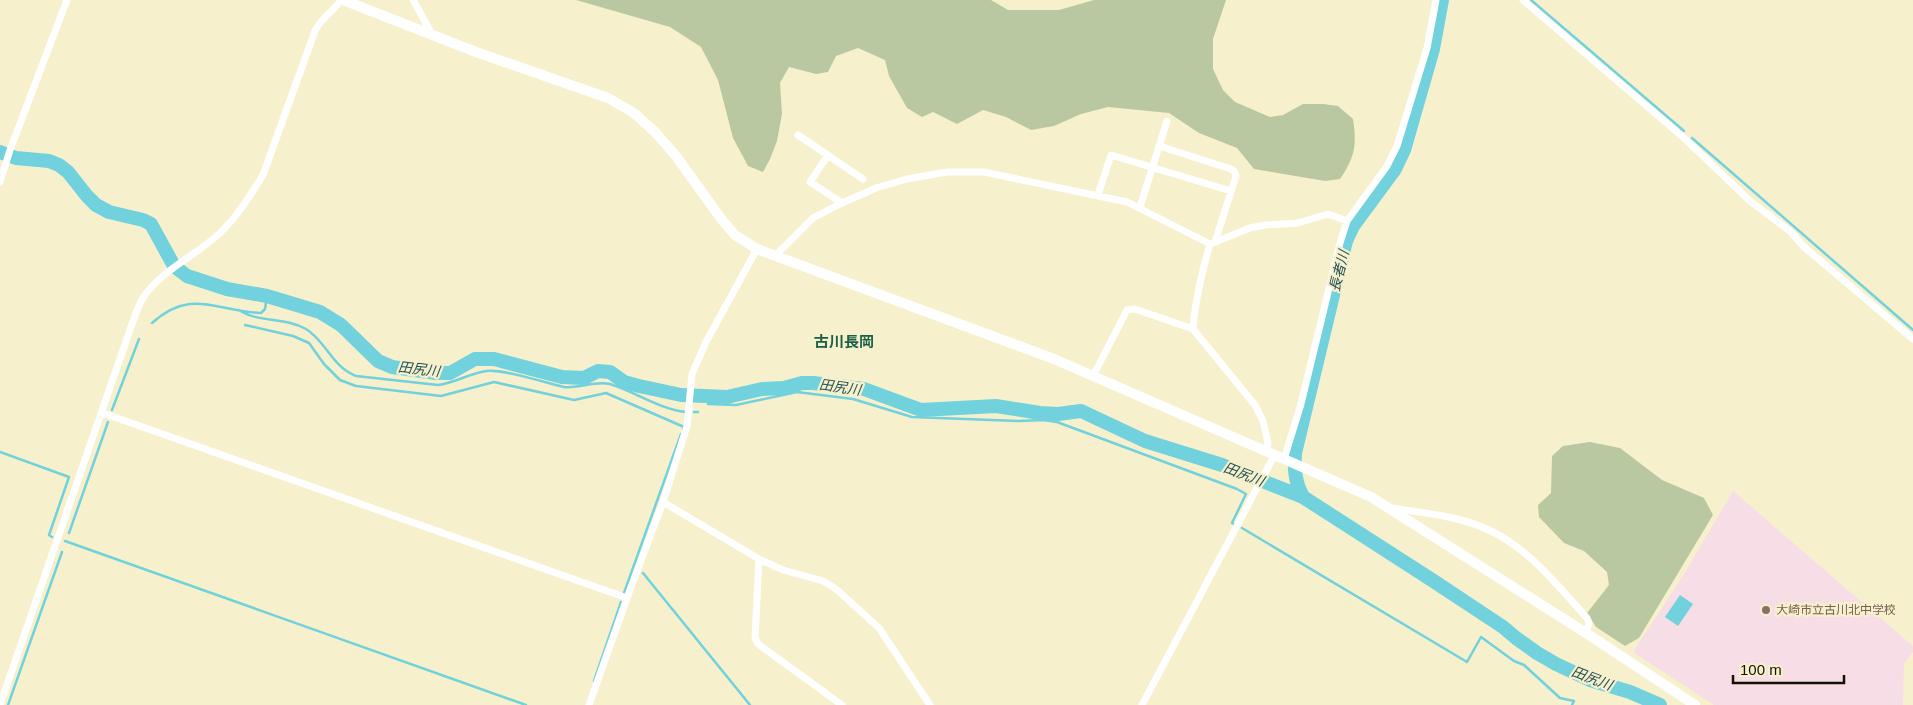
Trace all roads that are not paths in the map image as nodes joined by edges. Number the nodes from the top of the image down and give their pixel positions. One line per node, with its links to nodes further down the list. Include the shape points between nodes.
1 (67, 0): 13 (street)
2 (342, 0): 6 (street); 25 (street, via 314,31 263,175 251,196 218,235 154,284 144,297)
3 (413, 0): 6 (street)
4 (1436, 0): 18 (street, via 1427,48 1397,146 1387,166)
5 (1523, 0): 23 (street, via 1683,137 1750,201 1791,232 1803,246)
6 (432, 35): 20 (street, via 608,98 634,113 676,156 735,235)
7 (1167, 121): 9 (street)
8 (798, 135): 10 (street)
9 (1159, 146): 11 (street); 14 (street, via 1231,169 1236,176)
10 (828, 155): 12 (street); 16 (street, via 810,182)
11 (1152, 167): 14 (street); 15 (street, via 1111,155); 17 (street)
12 (863, 179)
13 (0, 182)
14 (1231, 191): 19 (street)
15 (1098, 195): 16 (street, via 984,172 947,172 876,188); 17 (street)
16 (842, 203): 21 (street, via 813,218)
17 (1140, 207): 19 (street)
18 (1347, 221): 19 (street, via 1328,214 1298,223 1250,228); 26 (street, via 1302,404)
19 (1213, 243): 22 (street, via 1201,275)
20 (757, 248): 21 (street); 27 (street, via 692,374 688,426)
21 (775, 256): 24 (street, via 1016,344)
22 (1193, 328): 24 (street, via 1135,309 1127,310); 26 (street, via 1255,405 1268,443)
23 (1913, 339)
24 (1092, 376): 26 (street)
25 (102, 413): 30 (street); 32 (street)
26 (1278, 457): 28 (street, via 1349,486); 36 (street, via 1266,473)
27 (663, 502): 29 (street); 30 (street)
28 (1391, 508): 31 (street); 31 (street, via 1474,524 1507,540 1559,586 1587,618)
29 (760, 559): 34 (street, via 755,638 758,644); 35 (street, via 836,589 878,628)
30 (627, 598): 33 (street)
31 (1586, 633): 37 (street)
32 (0, 705)
33 (589, 705)
34 (842, 705)
35 (930, 705)
36 (1142, 705)
37 (1695, 705)

